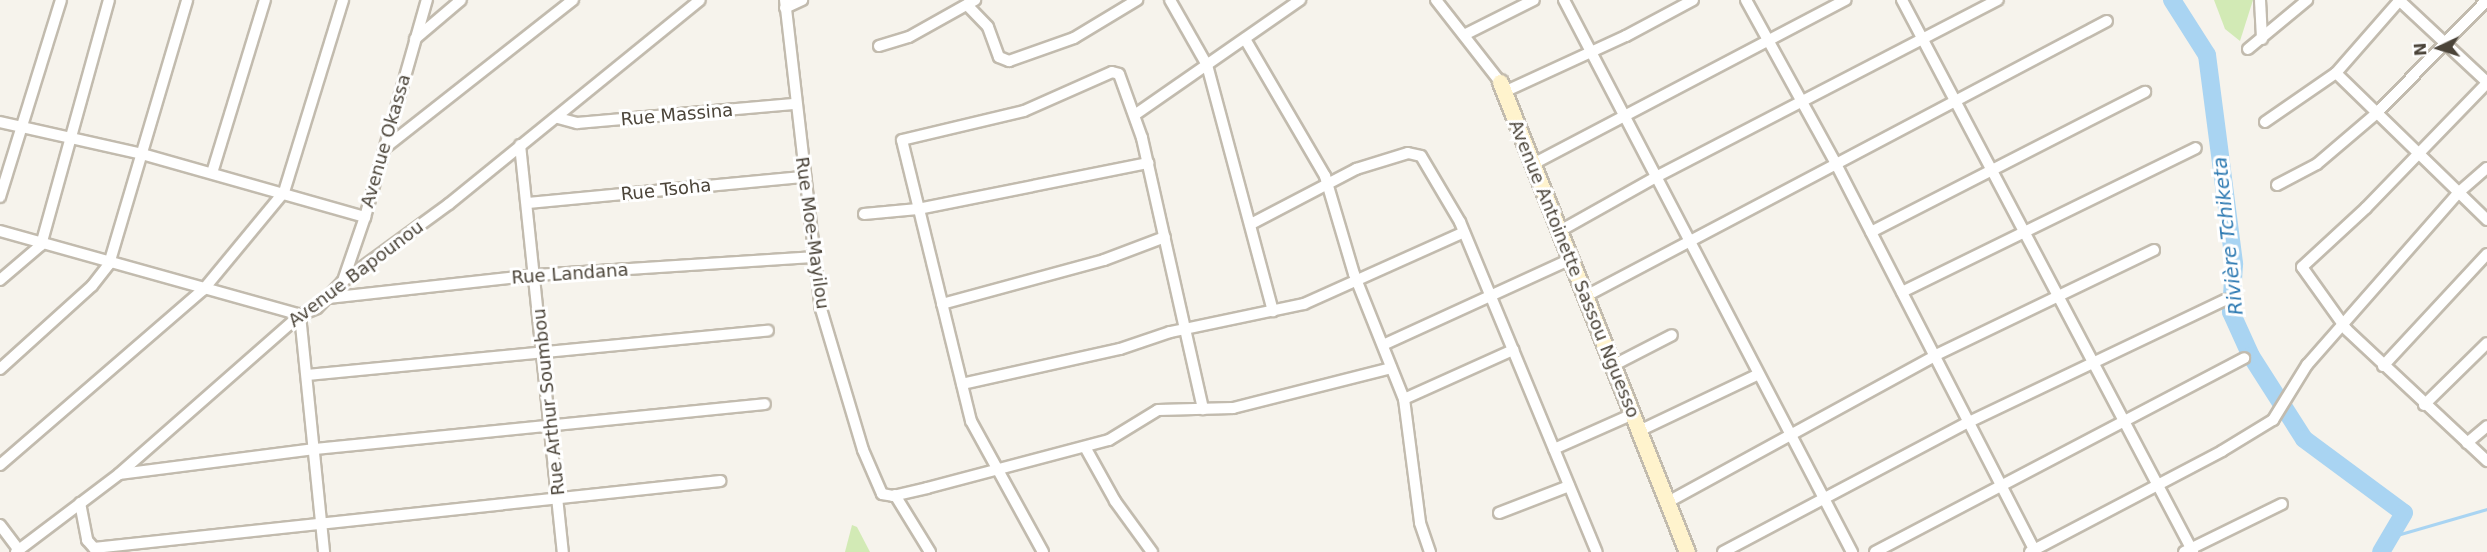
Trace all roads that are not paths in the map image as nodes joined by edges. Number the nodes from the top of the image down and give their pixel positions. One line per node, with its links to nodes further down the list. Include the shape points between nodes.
1 (61, 0): 53 (street)
2 (109, 0): 54 (street)
3 (187, 0): 59 (street)
4 (265, 0): 65 (street)
5 (344, 0): 70 (street)
6 (427, 0): 32 (street, Avenue Okassa)
7 (461, 0): 32 (street)
8 (573, 0): 56 (street)
9 (700, 0): 49 (street, Avenue Bapounou)
10 (802, 0): 27 (street)
11 (1137, 0): 26 (street, via 1074,39 1009,61 999,57 988,27)
12 (1170, 0): 39 (street)
13 (1300, 0): 33 (street)
14 (1436, 0): 29 (street, Avenue Antoinette Sassou Nguesso)
15 (1534, 0): 29 (street)
16 (1564, 0): 38 (street)
17 (1693, 0): 38 (street)
18 (1746, 0): 30 (street)
19 (1846, 0): 30 (street)
20 (1902, 0): 31 (street)
21 (1998, 0): 31 (street)
22 (2260, 0): 34 (street)
23 (2307, 0): 34 (street)
24 (2400, 0): 35 (street); 40 (street)
25 (2487, 0): 35 (street)
26 (971, 2): 36 (street, via 909,37)
27 (785, 4): 46 (street, Rue Moe-Mayilou)
28 (2106, 21): 44 (street)
29 (1464, 35): 42 (street, Avenue Antoinette Sassou Nguesso)
30 (1767, 38): 45 (street); 50 (street)
31 (1923, 38): 44 (street); 45 (street)
32 (415, 39): 56 (street, Avenue Okassa)
33 (1245, 39): 39 (street); 68 (street)
34 (2262, 39): 37 (street)
35 (2444, 41): 41 (street); 47 (street)
36 (879, 46)
37 (2248, 49)
38 (1590, 51): 42 (street); 50 (street)
39 (1207, 65): 48 (street); 78 (street)
40 (2336, 73): 47 (street); 52 (street)
41 (2487, 82): 58 (street)
42 (1502, 87): 61 (street, Avenue Antoinette Sassou Nguesso)
43 (2145, 92): 64 (street)
44 (1954, 101): 62 (street); 64 (street)
45 (1803, 103): 62 (street); 67 (street)
46 (796, 104): 49 (street, Rue Massina, via 577,123); 66 (street, Rue Moe-Mayilou)
47 (2378, 112): 58 (street); 69 (street, via 2317,164)
48 (1136, 114): 60 (street); 74 (street, via 1119,74 1114,71 1024,111 909,137 902,145)
49 (558, 118): 55 (street, Avenue Bapounou)
50 (1625, 118): 61 (street); 67 (street)
51 (0, 122): 53 (street)
52 (2265, 122)
53 (24, 129): 54 (street); 72 (street)
54 (68, 141): 59 (street); 86 (street)
55 (520, 145): 73 (street, Rue Arthur Soumbou); 94 (street, Avenue Bapounou, via 449,204)
56 (386, 147): 76 (street, Avenue Okassa)
57 (2196, 148): 83 (street)
58 (2420, 153): 71 (street); 106 (street, via 2303,264 2303,270)
59 (142, 154): 65 (street); 91 (street)
60 (1148, 163): 74 (street); 84 (street)
61 (1533, 164): 80 (street, Avenue Antoinette Sassou Nguesso)
62 (1836, 164): 82 (street); 85 (street)
63 (2487, 168): 71 (street)
64 (1990, 169): 82 (street); 83 (street)
65 (212, 173): 70 (street)
66 (805, 177): 73 (street, Rue Tsoha); 89 (street, Rue Moe-Mayilou)
67 (1656, 177): 80 (street); 85 (street)
68 (1327, 183): 78 (street); 81 (street, via 1415,153 1437,180); 95 (street)
69 (2277, 185)
70 (284, 192): 76 (street); 96 (street)
71 (2458, 193): 77 (street); 106 (street)
72 (0, 197)
73 (528, 203): 92 (street, Rue Arthur Soumbou)
74 (918, 209): 75 (street); 103 (street)
75 (864, 214)
76 (365, 217): 94 (street, Avenue Okassa)
77 (2487, 220)
78 (1251, 224): 104 (street)
79 (0, 231): 86 (street)
80 (1560, 231): 90 (street, Avenue Antoinette Sassou Nguesso)
81 (1464, 232): 95 (street); 99 (street)
82 (1871, 232): 97 (street)
83 (2023, 233): 97 (street); 98 (street)
84 (1165, 237): 103 (street, via 1104,260); 107 (street)
85 (1690, 243): 100 (street); 122 (street)
86 (41, 245): 91 (street); 93 (street)
87 (2154, 250): 98 (street)
88 (2487, 254): 118 (street)
89 (812, 257): 92 (street, Rue Landana); 147 (street, Rue Moe-Mayilou, via 821,309 862,450 882,494)
90 (1571, 259): 99 (street); 100 (street, Avenue Antoinette Sassou Nguesso)
91 (109, 264): 96 (street); 120 (street, via 92,286)
92 (536, 275): 101 (street, Rue Landana); 112 (street, Rue Arthur Soumbou)
93 (0, 280)
94 (342, 282): 101 (street, Avenue Bapounou)
95 (1358, 283): 104 (street, via 1325,298); 111 (street)
96 (203, 290): 105 (street); 140 (street)
97 (1902, 292): 114 (street)
98 (2055, 294): 114 (street); 116 (street)
99 (1491, 295): 111 (street); 113 (street)
100 (1586, 296): 117 (street, Avenue Antoinette Sassou Nguesso)
101 (328, 298): 105 (street, Avenue Bapounou)
102 (2225, 300): 116 (street)
103 (942, 304): 123 (street)
104 (1273, 311): 107 (street)
105 (300, 315): 121 (street); 142 (street, Avenue Bapounou)
106 (2343, 325): 118 (street); 145 (street, via 2293,383 2272,420 2222,452)
107 (1186, 329): 123 (street, via 1120,349); 127 (street)
108 (768, 331): 112 (street)
109 (1672, 335): 117 (street)
110 (2487, 343): 126 (street)
111 (1383, 345): 119 (street)
112 (543, 350): 121 (street); 131 (street, Rue Arthur Soumbou)
113 (1513, 350): 124 (street); 137 (street)
114 (1936, 355): 129 (street); 134 (street)
115 (2244, 358): 130 (street)
116 (2092, 363): 129 (street); 130 (street)
117 (1614, 365): 128 (street, Avenue Antoinette Sassou Nguesso)
118 (2383, 366): 126 (street)
119 (1391, 368): 124 (street); 127 (street, via 1281,398 1233,408)
120 (0, 369)
121 (307, 375): 138 (street)
122 (1757, 375): 133 (street); 134 (street)
123 (962, 384): 141 (street, via 971,421)
124 (1404, 399): 164 (street, via 1420,523)
125 (765, 404): 131 (street)
126 (2424, 405): 135 (street)
127 (1203, 409): 136 (street, via 1158,410 1120,436)
128 (1633, 414): 133 (street, Avenue Antoinette Sassou Nguesso); 137 (street)
129 (1969, 422): 144 (street); 148 (street)
130 (2123, 424): 144 (street); 145 (street)
131 (552, 425): 138 (street); 149 (street, Rue Arthur Soumbou)
132 (2487, 426): 135 (street)
133 (1639, 431): 150 (street, Avenue Antoinette Sassou Nguesso)
134 (1790, 434): 148 (street); 150 (street)
135 (2467, 443): 139 (street)
136 (1085, 447): 141 (street); 163 (street, via 1115,501)
137 (1554, 448): 146 (street)
138 (315, 449): 142 (street); 154 (street)
139 (2487, 461)
140 (0, 465)
141 (994, 469): 147 (street); 162 (street)
142 (119, 474): 151 (street, Avenue Bapounou)
143 (720, 481): 149 (street)
144 (2000, 485): 157 (street); 169 (street)
145 (2155, 485): 157 (street); 158 (street)
146 (1569, 486): 153 (street); 165 (street)
147 (895, 495): 161 (street)
148 (1824, 496): 167 (street); 168 (street)
149 (559, 499): 154 (street); 160 (street, Rue Arthur Soumbou)
150 (1668, 502): 166 (street, Avenue Antoinette Sassou Nguesso)
151 (80, 503): 154 (street, via 87,540 94,548); 156 (street, Avenue Bapounou)
152 (2282, 504): 158 (street)
153 (1499, 513)
154 (322, 524): 159 (street)
155 (0, 525): 156 (street)
156 (18, 551)
157 (2033, 551)
158 (2189, 551)
159 (324, 552)
160 (563, 552)
161 (930, 552)
162 (1043, 552)
163 (1152, 552)
164 (1430, 552)
165 (1597, 552)
166 (1687, 552)
167 (1723, 552)
168 (1852, 552)
169 (1875, 552)

